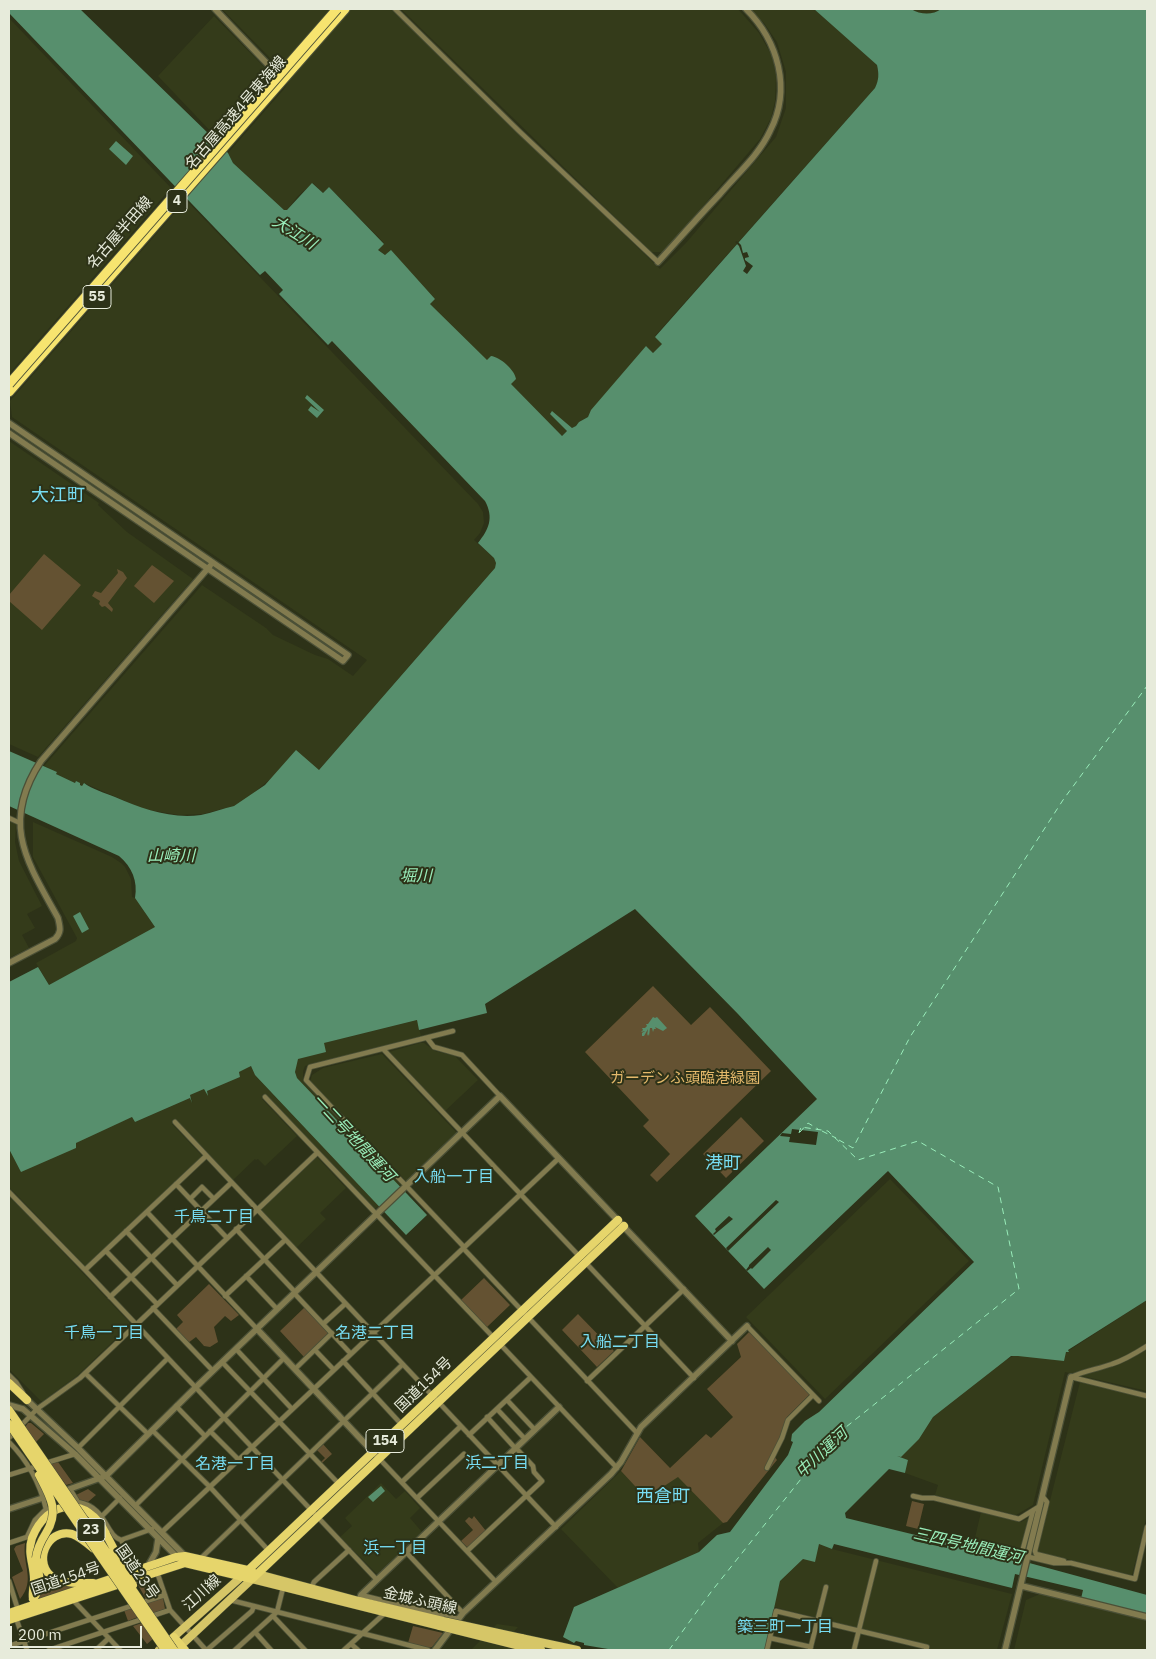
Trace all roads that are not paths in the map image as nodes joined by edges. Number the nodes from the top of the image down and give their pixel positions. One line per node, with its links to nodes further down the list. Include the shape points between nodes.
1 (215, 9): 7 (street)
2 (333, 9): 7 (main road, 名古屋半田線 / 55)
3 (337, 9): 9 (highway, 名古屋高速4号東海線 / 4, bridge)
4 (347, 9): 10 (highway, 名古屋高速4号東海線 / 4); 10 (main road, 名古屋半田線 / 55)
5 (395, 9): 8 (street)
6 (746, 9): 8 (street, via 766,34 776,57 781,88 775,120 757,152)
7 (277, 74): 9 (main road, 名古屋半田線 / 55, bridge)
8 (658, 262)
9 (9, 385)
10 (9, 394)
11 (9, 423): 13 (street)
12 (9, 433): 14 (street)
13 (213, 563): 14 (street); 14 (street, via 348,655 343,662)
14 (208, 568): 16 (street, via 41,761 27,786)
15 (9, 818): 16 (street)
16 (20, 823): 17 (street, via 27,860 58,918 60,934 44,946)
17 (9, 963)
18 (453, 1031): 19 (street)
19 (427, 1038): 20 (street); 21 (street, via 434,1047 462,1055)
20 (384, 1050): 24 (street); 30 (street, via 310,1067 306,1080)
21 (500, 1096): 24 (street); 27 (street)
22 (265, 1097): 25 (street)
23 (175, 1122): 26 (street)
24 (462, 1133): 30 (street); 32 (street)
25 (317, 1152): 35 (street); 38 (street)
26 (206, 1156): 28 (street); 29 (street)
27 (559, 1158): 32 (street); 39 (street)
28 (231, 1183): 34 (street); 35 (street)
29 (176, 1184): 33 (street); 37 (street)
30 (405, 1187): 38 (street); 45 (street)
31 (9, 1192): 51 (street)
32 (520, 1194): 45 (street); 49 (street)
33 (190, 1199): 34 (street, via 202,1187); 36 (street)
34 (214, 1199): 36 (street)
35 (257, 1210): 40 (street); 44 (street)
36 (201, 1211): 42 (street); 43 (street)
37 (147, 1212): 41 (street); 42 (street)
38 (378, 1213): 52 (street); 53 (street)
39 (621, 1223): 49 (highway, 国道154号 / 154); 57 (street)
40 (236, 1229): 43 (street); 48 (street)
41 (126, 1231): 46 (street); 47 (street)
42 (172, 1238): 47 (street); 50 (street)
43 (227, 1238): 50 (street)
44 (285, 1240): 48 (street); 52 (street)
45 (464, 1248): 53 (street); 64 (street)
46 (106, 1251): 51 (street); 55 (street)
47 (151, 1258): 55 (street); 56 (street)
48 (264, 1259): 54 (street); 58 (street)
49 (583, 1260): 64 (highway, 国道154号 / 154); 67 (street)
50 (198, 1266): 56 (street); 59 (street)
51 (85, 1270): 60 (street)
52 (315, 1273): 58 (street); 61 (street)
53 (434, 1275): 71 (street); 72 (street)
54 (246, 1276): 59 (street); 63 (street)
55 (131, 1277): 60 (street); 62 (street)
56 (177, 1286): 62 (street)
57 (684, 1289): 67 (street); 73 (street)
58 (295, 1292): 63 (street); 66 (street)
59 (225, 1296): 69 (street)
60 (110, 1297): 65 (street)
61 (345, 1304): 66 (street); 71 (street)
62 (155, 1306): 65 (street); 85 (street)
63 (277, 1309): 69 (street)
64 (525, 1314): 72 (highway, 国道154号 / 154); 92 (street)
65 (136, 1324): 78 (street); 86 (street)
66 (323, 1324): 70 (street)
67 (645, 1326): 90 (street); 92 (street)
68 (747, 1326): 73 (street); 98 (street)
69 (257, 1329): 75 (street); 79 (street)
70 (332, 1333): 76 (street); 77 (street)
71 (372, 1334): 77 (street); 82 (street)
72 (497, 1341): 88 (street); 100 (highway, 国道154号 / 154)
73 (732, 1341): 90 (street)
74 (1147, 1346): 91 (street, via 1128,1358)
75 (236, 1349): 81 (street); 89 (street)
76 (315, 1350): 83 (street); 84 (street)
77 (351, 1354): 80 (street)
78 (168, 1358): 94 (street); 106 (street)
79 (284, 1358): 83 (street); 89 (street)
80 (343, 1361): 84 (street); 97 (street)
81 (222, 1362): 85 (street); 96 (street)
82 (402, 1365): 97 (street); 100 (street)
83 (295, 1369): 95 (street)
84 (334, 1370): 95 (street)
85 (213, 1371): 94 (street)
86 (85, 1373): 106 (street); 108 (street)
87 (9, 1375): 101 (street)
88 (531, 1377): 102 (street); 107 (street)
89 (263, 1378): 96 (street); 109 (street)
90 (694, 1378): 123 (street)
91 (1071, 1378): 99 (street); 151 (street)
92 (587, 1381): 123 (street)
93 (9, 1383): 101 (highway)
94 (195, 1388): 105 (street); 114 (street)
95 (314, 1389): 109 (street); 115 (street)
96 (250, 1391): 114 (street); 116 (street)
97 (372, 1393): 115 (street); 118 (street)
98 (813, 1395): 103 (street); 141 (street, via 788,1420)
99 (1147, 1396)
100 (435, 1399): 118 (highway, 国道154号 / 154); 119 (street); 135 (highway, 国道154号 / 154)
101 (27, 1400): 108 (street)
102 (507, 1400): 110 (street); 120 (street)
103 (819, 1401)
104 (9, 1405): 112 (street, via 23,1408)
105 (176, 1406): 122 (street); 125 (street)
106 (120, 1407): 122 (street); 132 (street)
107 (559, 1407): 120 (street); 140 (street)
108 (37, 1409): 112 (street); 132 (street)
109 (292, 1409): 116 (street)
110 (497, 1409): 113 (street); 127 (street)
111 (9, 1410): 204 (highway, 国道23号 / 23, bridge)
112 (31, 1415): 126 (street); 132 (street)
113 (487, 1417): 124 (street); 130 (street)
114 (223, 1418): 121 (street); 129 (street)
115 (344, 1421): 133 (street); 135 (street)
116 (279, 1422): 129 (street); 133 (street)
117 (9, 1424): 131 (highway, 国道23号 / 23, bridge)
118 (402, 1425): 135 (highway, 国道154号 / 154)
119 (461, 1426): 124 (street); 145 (street)
120 (535, 1430): 127 (street)
121 (210, 1431): 125 (street); 137 (street)
122 (150, 1432): 136 (street); 143 (street)
123 (637, 1433): 140 (street)
124 (469, 1434): 138 (street)
125 (205, 1436): 136 (street)
126 (9, 1438)
127 (525, 1439): 130 (street)
128 (9, 1442): 139 (street)
129 (252, 1448): 137 (street); 144 (street)
130 (516, 1448): 138 (street); 149 (street, via 542,1481)
131 (26, 1449): 175 (highway, 国道23号 / 23, bridge); 198 (highway, 23, bridge, via 49,1495 54,1513 37,1551 40,1582)
132 (77, 1451): 139 (street); 143 (street)
133 (310, 1454): 144 (street); 146 (street)
134 (464, 1454): 154 (street)
135 (376, 1455): 145 (street); 146 (highway, 国道154号 / 154); 161 (highway, 国道154号 / 154)
136 (181, 1460): 147 (street); 155 (street)
137 (239, 1460): 147 (street)
138 (497, 1465): 149 (street); 163 (street)
139 (29, 1468): 142 (street); 152 (street)
140 (617, 1468): 164 (street)
141 (766, 1468)
142 (9, 1475)
143 (103, 1477): 148 (street); 153 (street); 155 (street)
144 (282, 1480): 158 (street); 162 (street)
145 (402, 1482): 154 (street)
146 (339, 1484): 158 (highway, 国道154号 / 154)
147 (210, 1488): 162 (street); 167 (street)
148 (70, 1489): 152 (street); 160 (street, via 78,1502 87,1504)
149 (526, 1496): 164 (street); 174 (street)
150 (913, 1496): 159 (street, via 1019,1519)
151 (1043, 1497): 156 (street); 182 (street, via 1047,1502 1036,1554)
152 (43, 1498): 157 (street); 170 (street, via 46,1509 35,1520 27,1537)
153 (120, 1498): 160 (street); 166 (street)
154 (417, 1498): 163 (street)
155 (136, 1505): 167 (street)
156 (1041, 1506): 159 (street); 178 (street)
157 (9, 1509)
158 (311, 1511): 161 (street); 173 (highway, 国道154号 / 154)
159 (1033, 1511): 171 (street, via 1022,1556)
160 (102, 1516): 169 (street, via 112,1534)
161 (317, 1517): 172 (street); 187 (highway, 国道154号 / 154)
162 (241, 1520): 173 (street); 180 (street)
163 (438, 1521): 174 (street); 176 (street)
164 (556, 1527): 191 (street)
165 (1147, 1527): 182 (street, via 1135,1578)
166 (152, 1530): 168 (street); 169 (street)
167 (162, 1532): 179 (street)
168 (158, 1539): 177 (street); 183 (street, via 156,1552)
169 (121, 1540): 184 (street)
170 (9, 1543)
171 (975, 1544)
172 (348, 1550): 189 (street); 196 (street, via 314,1582)
173 (269, 1551): 185 (highway, 国道154号 / 154)
174 (467, 1551): 191 (street)
175 (98, 1552): 192 (highway, 23, bridge, via 80,1538 68,1534 56,1536 45,1546 43,1558 53,1577 75,1583); 236 (highway, 国道23号 / 23, bridge)
176 (406, 1552): 189 (street); 207 (street)
177 (176, 1556): 179 (highway, 国道154号); 183 (highway, 国道154号)
178 (1029, 1558): 182 (street); 193 (street)
179 (185, 1559): 180 (highway, 国道154号); 186 (highway, 国道154号); 188 (highway, 国道154号)
180 (200, 1559): 185 (highway, 国道154号)
181 (876, 1561): 216 (street)
182 (1071, 1563)
183 (148, 1566): 184 (highway, 国道154号)
184 (138, 1569): 192 (highway, 国道154号)
185 (248, 1570): 187 (highway, 国道154号); 188 (highway, 国道154号 / 154)
186 (157, 1572): 197 (street); 200 (highway, 国道154号)
187 (255, 1576): 188 (highway, 国道154号); 195 (main road, 金城ふ頭線); 196 (main road, 金城ふ頭線); 201 (main road, 江川線)
188 (241, 1577): 215 (main road, 江川線)
189 (377, 1580): 199 (street)
190 (9, 1581): 209 (street)
191 (496, 1582): 207 (street)
192 (100, 1583): 203 (highway, 国道154号)
193 (1022, 1586): 210 (street); 249 (street)
194 (826, 1587): 213 (street)
195 (283, 1588): 206 (main road, 金城ふ頭線); 208 (street)
196 (312, 1588): 199 (main road, 金城ふ頭線)
197 (165, 1594): 205 (street); 212 (street)
198 (33, 1598): 203 (highway, 23); 204 (highway, 23, bridge, via 30,1546 37,1527 48,1515 70,1506 82,1508 95,1516)
199 (360, 1598): 211 (street); 214 (main road, 金城ふ頭線)
200 (74, 1600): 209 (highway, 国道154号); 212 (street)
201 (229, 1600): 202 (street); 220 (main road, 江川線)
202 (254, 1606): 208 (street); 237 (street)
203 (27, 1607): 209 (highway, 国道154号)
204 (144, 1607): 228 (highway, 国道23号 / 23, bridge)
205 (170, 1610): 215 (street); 217 (street)
206 (385, 1613): 214 (main road, 金城ふ頭線); 219 (street)
207 (463, 1613): 211 (street)
208 (275, 1614): 218 (street); 219 (street); 239 (street)
209 (13, 1615): 224 (street)
210 (1147, 1617)
211 (458, 1618): 243 (street)
212 (91, 1619): 217 (street); 224 (street)
213 (818, 1621): 216 (street); 223 (street, via 776,1611); 230 (street)
214 (441, 1624): 225 (main road, 金城ふ頭線, bridge)
215 (185, 1627): 220 (street); 221 (main road, 江川線)
216 (859, 1631): 247 (street); 248 (street)
217 (104, 1632): 222 (street); 232 (street)
218 (255, 1632): 229 (street); 238 (street)
219 (362, 1634): 226 (street); 242 (street)
220 (192, 1635): 228 (main road, 江川線); 237 (street)
221 (174, 1637): 228 (highway); 235 (main road, 江川線)
222 (109, 1638): 233 (street); 234 (street)
223 (770, 1638): 230 (street); 246 (street)
224 (24, 1641): 227 (street); 231 (street)
225 (520, 1642): 244 (main road, 金城ふ頭線); 245 (main road, 金城ふ頭線)
226 (351, 1644): 240 (street); 241 (street)
227 (9, 1646)
228 (179, 1649)
229 (238, 1649)
230 (811, 1649)
231 (27, 1650)
232 (49, 1650)
233 (96, 1650)
234 (120, 1650)
235 (160, 1650)
236 (166, 1650)
237 (206, 1650)
238 (271, 1650)
239 (305, 1650)
240 (344, 1650)
241 (358, 1650)
242 (428, 1650)
243 (435, 1650)
244 (541, 1650)
245 (577, 1650)
246 (767, 1650)
247 (855, 1650)
248 (926, 1650)
249 (1006, 1650)

